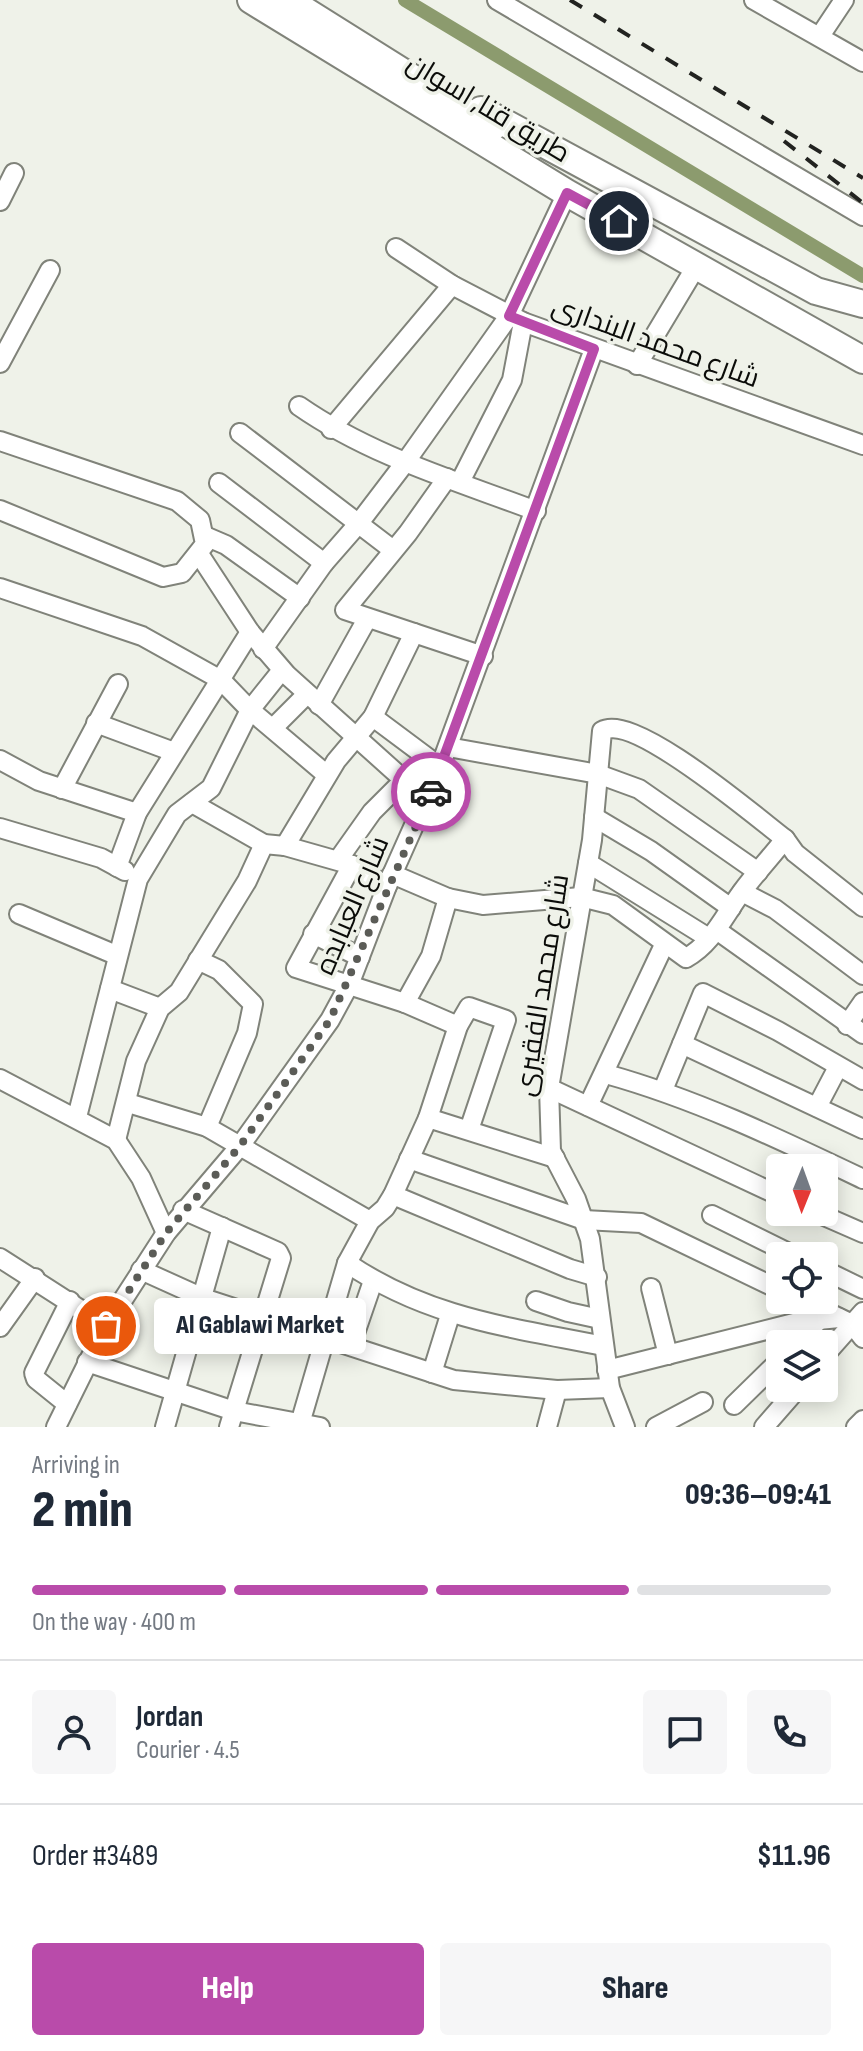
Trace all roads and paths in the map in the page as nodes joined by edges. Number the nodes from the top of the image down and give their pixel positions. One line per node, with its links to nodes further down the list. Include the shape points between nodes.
1 (251, 0): 10 (highway, طريق قنا, اسوان)
2 (288, 0): 8 (highway, طريق قنا, اسوان)
3 (497, 0): 12 (street)
4 (754, 0): 6 (street)
5 (844, 0): 6 (street)
6 (820, 36): 7 (street)
7 (863, 62)
8 (451, 100): 17 (highway, via 474,107 816,291); 19 (highway, طريق قنا, اسوان)
9 (14, 173): 11 (street)
10 (567, 193): 14 (highway, طريق قنا, اسوان); 18 (street)
11 (0, 201)
12 (863, 216)
13 (396, 248): 16 (street, شارع محمد البندارى)
14 (697, 265): 19 (highway, طريق قنا, اسوان); 22 (street)
15 (50, 270): 21 (street)
16 (452, 285): 18 (street, شارع محمد البندارى); 24 (street)
17 (863, 304)
18 (516, 319): 20 (street, شارع محمد البندارى); 28 (street); 29 (street, via 512,380)
19 (857, 346)
20 (594, 349): 22 (street, شارع محمد البندارى); 32 (street, شارع العبابده)
21 (0, 363)
22 (637, 365): 27 (street, شارع محمد البندارى)
23 (299, 406): 24 (street)
24 (331, 429): 28 (street)
25 (240, 433): 33 (street)
26 (0, 441): 34 (street, via 177,501 200,520)
27 (863, 445)
28 (404, 464): 29 (street); 33 (street)
29 (453, 480): 32 (street); 35 (street)
30 (219, 483): 36 (street)
31 (0, 510): 34 (street, via 163,577 182,573)
32 (536, 511): 43 (street, شارع العبابده)
33 (359, 523): 35 (street); 36 (street)
34 (202, 545): 38 (street, via 226,545); 40 (street)
35 (393, 550): 39 (street, via 345,608)
36 (324, 563): 38 (street)
37 (0, 588): 45 (street, via 142,636)
38 (300, 598): 42 (street)
39 (367, 619): 41 (street); 47 (street)
40 (250, 632): 42 (street); 45 (street)
41 (414, 633): 43 (street); 49 (street)
42 (263, 649): 44 (street)
43 (483, 656): 53 (street, شارع العبابده)
44 (282, 670): 47 (street); 48 (street)
45 (221, 680): 48 (street); 54 (street)
46 (118, 684): 50 (street)
47 (313, 699): 51 (street); 52 (street)
48 (250, 710): 51 (street); 62 (street, via 211,788)
49 (373, 717): 52 (street); 56 (street)
50 (96, 723): 54 (street); 60 (street)
51 (273, 728): 58 (street)
52 (359, 737): 58 (street); 59 (street)
53 (448, 747): 56 (street, شارع العبابده); 57 (street)
54 (174, 752): 63 (street)
55 (0, 760): 60 (street)
56 (440, 767): 61 (street, شارع العبابده)
57 (598, 774): 64 (street, شارع محمد الفقيرى); 66 (street, شارع محمد الفقيرى, via 602,731 625,732 668,752); 72 (street, via 639,789)
58 (327, 775): 68 (street)
59 (404, 780): 61 (street); 69 (street, via 372,812)
60 (62, 789): 63 (street)
61 (428, 797): 74 (street, شارع العبابده)
62 (192, 803): 67 (street); 73 (street, via 177,814)
63 (137, 813): 71 (street)
64 (594, 817): 70 (street, شارع محمد الفقيرى); 77 (street)
65 (0, 828): 71 (street)
66 (785, 839): 72 (street); 78 (street)
67 (264, 844): 68 (street); 85 (street)
68 (285, 846): 69 (street)
69 (345, 863): 74 (street); 80 (street)
70 (588, 863): 75 (street, شارع محمد الفقيرى); 81 (street)
71 (117, 867): 73 (street)
72 (758, 872): 77 (street)
73 (138, 879): 83 (street)
74 (390, 880): 76 (street); 84 (street, شارع العبابده)
75 (581, 897): 76 (street, via 483,905); 82 (street, via 628,913); 99 (street, شارع محمد الفقيرى)
76 (448, 898): 90 (street, via 435,945)
77 (736, 900): 81 (street); 86 (street, via 775,909)
78 (863, 907)
79 (19, 914): 83 (street)
80 (313, 934): 84 (street); 87 (street, via 296,968)
81 (713, 934): 82 (street, via 686,958); 93 (street, via 783,974)
82 (664, 945): 96 (street)
83 (116, 955): 88 (street)
84 (360, 957): 87 (street, شارع العبابده)
85 (198, 960): 91 (street, via 179,992); 107 (street, via 219,970 253,1004 247,1033)
86 (863, 975)
87 (349, 985): 90 (street); 111 (street, شارع العبابده)
88 (110, 989): 91 (street); 105 (street)
89 (863, 1002): 93 (street)
90 (405, 1003): 92 (street)
91 (160, 1008): 102 (street, via 136,1061)
92 (458, 1026): 106 (street); 109 (street, via 469,1007 506,1020)
93 (855, 1030)
94 (682, 1044): 95 (street, via 697,1001 705,993); 100 (street); 104 (street)
95 (838, 1067): 97 (street); 104 (street)
96 (606, 1074): 100 (street); 103 (street)
97 (863, 1080)
98 (3, 1081): 101 (street); 105 (street)
99 (549, 1088): 103 (street); 112 (street, شارع محمد الفقيرى)
100 (663, 1090): 114 (street)
101 (0, 1101)
102 (128, 1103): 107 (street); 110 (street)
103 (588, 1106): 115 (street)
104 (817, 1107): 108 (street)
105 (77, 1117): 110 (street)
106 (428, 1118): 109 (street); 113 (street)
107 (207, 1127): 111 (street)
108 (863, 1129)
109 (469, 1130): 112 (street)
110 (116, 1140): 123 (street, via 141,1178)
111 (240, 1146): 117 (street, شارع العبابده); 120 (street)
112 (555, 1158): 119 (street, شارع محمد الفقيرى)
113 (409, 1159): 116 (street); 119 (street)
114 (863, 1179)
115 (766, 1189)
116 (393, 1195): 120 (street); 129 (street)
117 (183, 1210): 122 (street); 123 (street, شارع العبابده)
118 (712, 1215): 125 (street)
119 (584, 1220): 129 (street, شارع محمد الفقيرى); 133 (street, via 641,1223)
120 (370, 1221): 127 (street)
121 (838, 1222): 124 (street)
122 (222, 1227): 136 (street); 141 (street, via 281,1258)
123 (166, 1233): 128 (street, شارع العبابده)
124 (863, 1233)
125 (767, 1242)
126 (0, 1258): 131 (street)
127 (347, 1263): 132 (street); 148 (street)
128 (141, 1270): 136 (street); 145 (street, شارع العبابده)
129 (597, 1277): 142 (street, شارع محمد الفقيرى)
130 (838, 1277): 135 (street)
131 (35, 1278): 137 (street); 146 (street)
132 (373, 1281): 140 (street); 150 (street)
133 (766, 1283)
134 (651, 1288): 152 (street)
135 (863, 1289)
136 (203, 1298): 141 (street); 158 (street)
137 (70, 1301): 145 (street); 161 (street, via 34,1373)
138 (536, 1301): 142 (street)
139 (834, 1314): 144 (street)
140 (450, 1315): 151 (street); 154 (street)
141 (262, 1319): 148 (street); 163 (street)
142 (600, 1319): 151 (street, شارع محمد الفقيرى)
143 (819, 1320): 144 (street); 147 (street); 152 (street)
144 (854, 1323): 149 (street)
145 (106, 1326): 153 (street, شارع العبابده)
146 (0, 1327)
147 (809, 1330)
148 (322, 1338): 150 (street); 165 (street)
149 (838, 1341)
150 (351, 1345): 154 (street)
151 (603, 1346): 156 (street, شارع محمد الفقيرى)
152 (668, 1355): 156 (street)
153 (87, 1362): 158 (street); 161 (street, شارع العبابده)
154 (432, 1373): 157 (street)
155 (766, 1374): 162 (street)
156 (609, 1379): 157 (street); 170 (street, شارع محمد الفقيرى)
157 (557, 1390): 169 (street)
158 (174, 1392): 163 (street); 167 (street)
159 (703, 1402): 171 (street)
160 (786, 1402): 172 (street)
161 (67, 1404): 166 (street, شارع العبابده)
162 (734, 1405)
163 (231, 1419): 165 (street)
164 (863, 1420): 173 (street)
165 (300, 1425): 168 (street)
166 (56, 1427)
167 (165, 1427)
168 (320, 1427)
169 (547, 1427)
170 (625, 1427)
171 (656, 1427)
172 (764, 1427)
173 (856, 1427)

